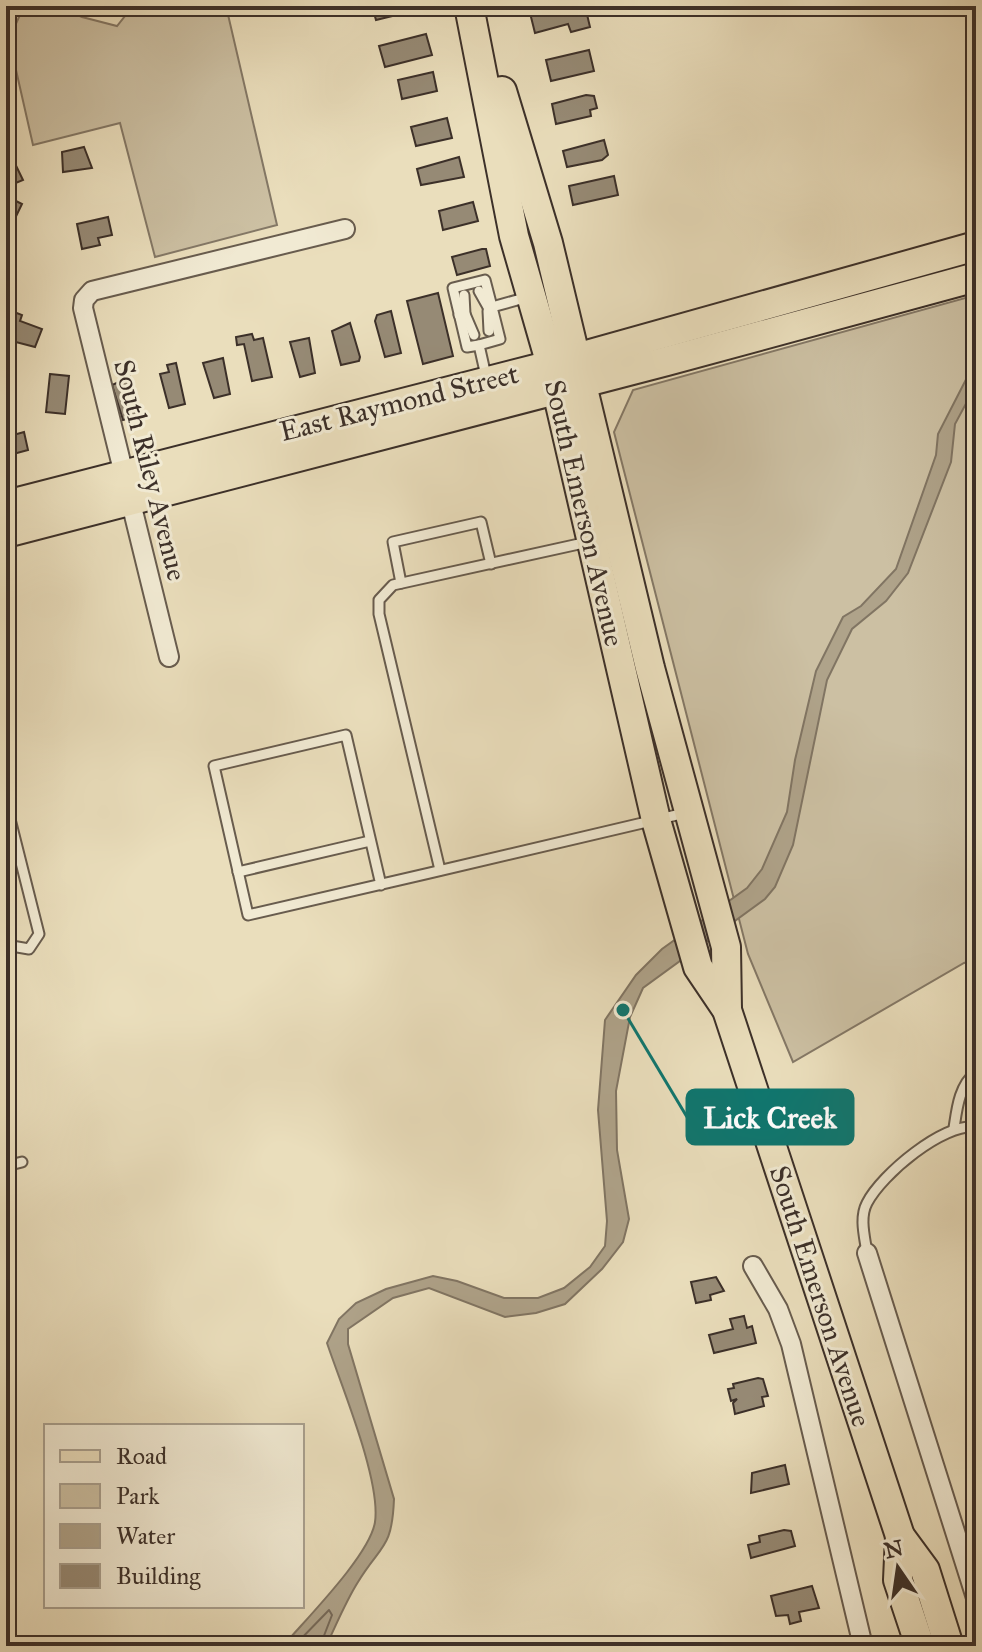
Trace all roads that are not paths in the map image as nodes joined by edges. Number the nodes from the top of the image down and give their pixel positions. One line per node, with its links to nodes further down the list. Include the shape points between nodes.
1 (469, 6): 8 (main road, South Emerson Avenue, via 514,236)
2 (476, 6): 13 (main road, South Emerson Avenue, via 548,243)
3 (345, 229): 15 (street, South Riley Avenue, via 92,291 86,297 83,308)
4 (976, 246): 13 (main road, East Raymond Street)
5 (976, 277): 13 (main road, East Raymond Street)
6 (479, 291): 9 (lane)
7 (464, 295): 10 (lane)
8 (531, 296): 9 (lane); 13 (main road, South Emerson Avenue)
9 (487, 308): 10 (lane, via 485,280 453,288); 11 (lane); 12 (lane, via 500,339)
10 (465, 314): 12 (lane, via 467,347)
11 (489, 331)
12 (476, 340): 14 (lane)
13 (567, 373): 14 (main road, East Raymond Street); 15 (main road, East Raymond Street); 18 (main road, South Emerson Avenue); 23 (main road, South Emerson Avenue)
14 (487, 380): 15 (main road, East Raymond Street)
15 (126, 486): 16 (main road, East Raymond Street); 17 (main road, East Raymond Street); 21 (street, South Riley Avenue)
16 (6, 505)
17 (6, 533)
18 (591, 542): 19 (lane); 24 (main road, South Emerson Avenue)
19 (491, 564): 20 (lane); 20 (lane, via 481,522 393,542)
20 (401, 583): 26 (lane, via 384,591 379,614)
21 (169, 657)
22 (6, 803): 29 (lane, via 39,934 29,949)
23 (688, 812): 24 (lane); 30 (main road, South Emerson Avenue, via 726,947)
24 (656, 820): 26 (lane); 30 (main road, South Emerson Avenue, via 698,967)
25 (370, 841): 27 (lane); 27 (lane, via 346,735 214,766); 28 (lane)
26 (440, 870): 28 (lane)
27 (238, 872): 28 (lane, via 248,915)
28 (381, 885)
29 (6, 945)
30 (727, 1010): 38 (main road, South Emerson Avenue)
31 (976, 1072): 33 (lane, via 959,1099)
32 (976, 1127): 33 (lane)
33 (954, 1128): 36 (lane, via 904,1162 866,1205)
34 (22, 1162): 35 (lane)
35 (6, 1166)
36 (867, 1253): 39 (street, South Emerson Avenue)
37 (753, 1266): 40 (street, via 791,1344)
38 (900, 1536): 41 (main road, South Emerson Avenue, via 898,1580); 42 (main road, South Emerson Avenue, via 925,1570)
39 (976, 1598)
40 (863, 1646)
41 (920, 1646)
42 (949, 1646)

